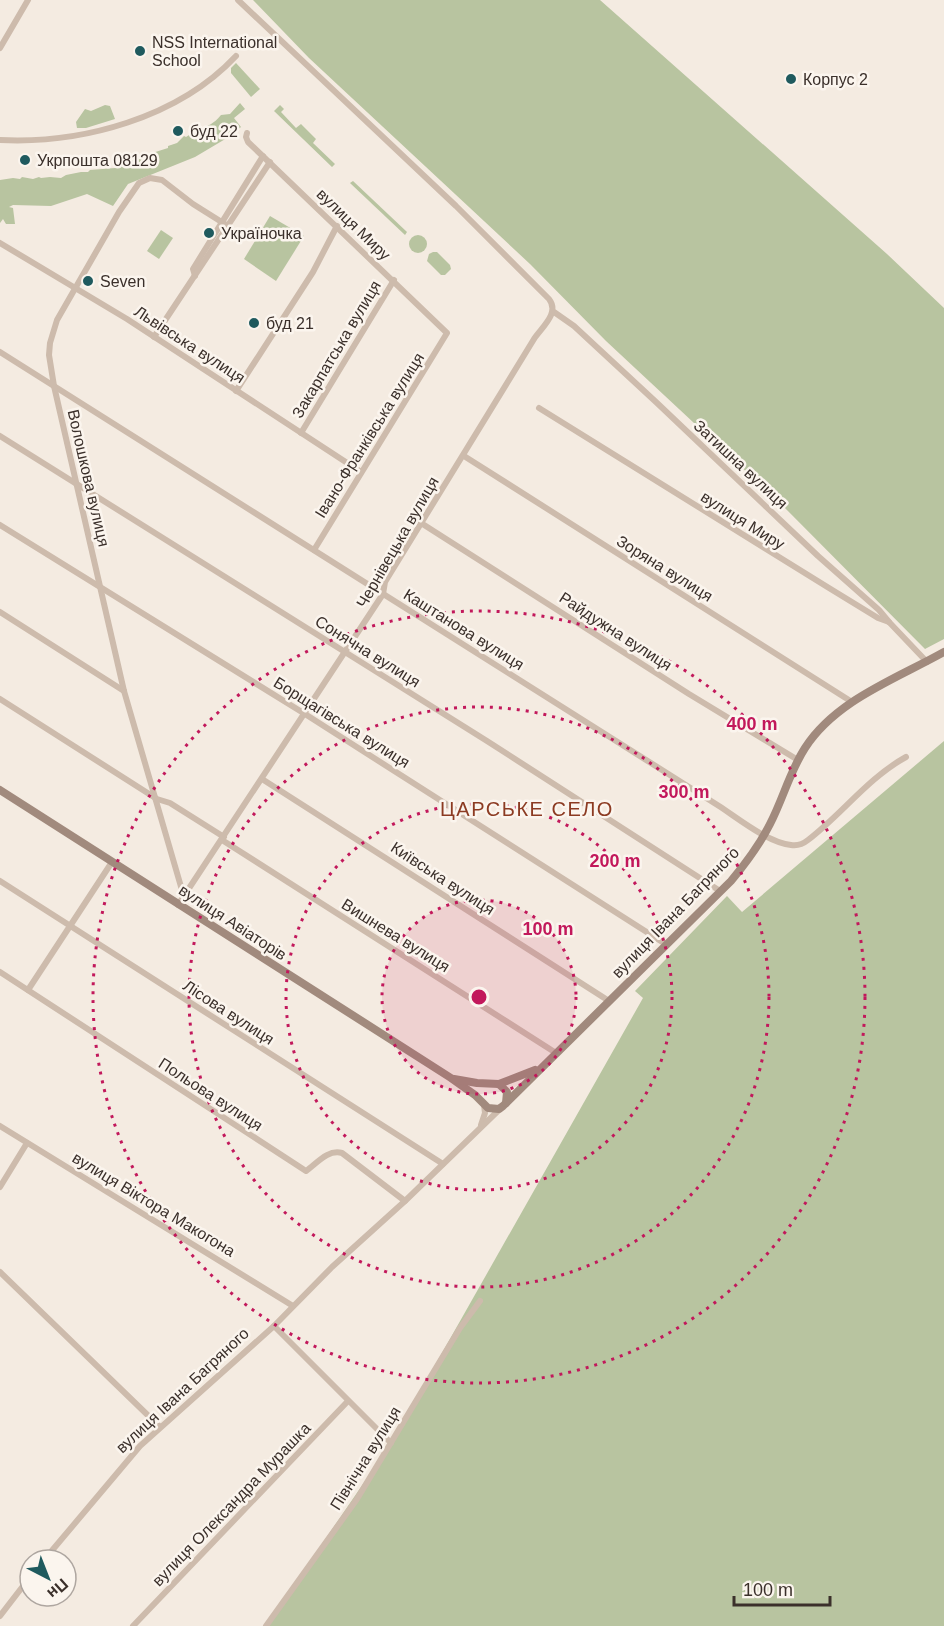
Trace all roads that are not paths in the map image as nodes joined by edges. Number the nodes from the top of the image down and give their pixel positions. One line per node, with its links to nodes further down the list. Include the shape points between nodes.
1 (28, 0): 3 (street)
2 (238, 0): 14 (street, Затишна вулиця, via 456,206 549,299)
3 (0, 48)
4 (236, 56): 6 (street, via 197,88 161,109 118,126 69,137)
5 (247, 133): 7 (street, вулиця Миру, via 248,142)
6 (0, 140)
7 (263, 156): 8 (street, вулиця Миру); 9 (street)
8 (270, 162): 9 (street); 10 (street, вулиця Миру)
9 (225, 224): 13 (street, Волошкова вулиця, via 162,180 150,178 139,183 119,212); 16 (street, via 193,268 195,276)
10 (337, 226): 12 (street, вулиця Миру); 19 (street, via 313,272)
11 (0, 243): 13 (street, Львівська вулиця)
12 (394, 280): 15 (street, вулиця Миру); 21 (street, Закарпатська вулиця)
13 (77, 287): 16 (street, Львівська вулиця); 18 (street, Волошкова вулиця, via 52,336)
14 (554, 312): 23 (street, Чернівецька вулиця); 32 (street, Затишна вулиця)
15 (447, 333): 24 (street, Івано-Франківська вулиця)
16 (154, 337): 19 (street, Львівська вулиця)
17 (0, 352): 18 (street, Каштанова вулиця)
18 (54, 386): 25 (street, Волошкова вулиця); 28 (street, Каштанова вулиця)
19 (236, 391): 21 (street, Львівська вулиця)
20 (539, 408): 32 (street, вулиця Миру)
21 (301, 433): 24 (street, Львівська вулиця)
22 (0, 436): 25 (street, Сонячна вулиця)
23 (464, 456): 26 (street, Чернівецька вулиця); 38 (street, Зоряна вулиця)
24 (361, 472): 28 (street, Івано-Франківська вулиця)
25 (77, 485): 29 (street, Волошкова вулиця); 34 (street, Сонячна вулиця)
26 (421, 523): 30 (street, Чернівецька вулиця, via 385,582); 41 (street, Райдужна вулиця)
27 (0, 525): 29 (street, Борщагівська вулиця)
28 (314, 550): 30 (street, Каштанова вулиця)
29 (100, 587): 36 (street, Волошкова вулиця); 39 (street, Борщагівська вулиця)
30 (383, 594): 34 (street, Чернівецька вулиця); 45 (street, Каштанова вулиця)
31 (0, 612): 36 (street)
32 (889, 622): 35 (street, вулиця Миру)
33 (944, 652): 35 (main road, вулиця Івана Багряного)
34 (345, 653): 39 (street, Чернівецька вулиця); 49 (street, Сонячна вулиця)
35 (927, 662): 38 (main road, вулиця Івана Багряного)
36 (124, 690): 44 (street, Волошкова вулиця)
37 (0, 699): 44 (street, Вишнева вулиця)
38 (852, 702): 41 (main road, вулиця Івана Багряного, via 825,723)
39 (305, 714): 42 (street, Чернівецька вулиця); 53 (street, Борщагівська вулиця)
40 (906, 757): 45 (street, Каштанова вулиця, via 869,784 801,845 793,846)
41 (798, 760): 45 (main road, вулиця Івана Багряного)
42 (262, 779): 46 (street, Чернівецька вулиця); 56 (street, Київська вулиця)
43 (0, 790): 47 (main road, вулиця Авіаторів)
44 (157, 799): 46 (street, Вишнева вулиця, via 170,803); 50 (street, Волошкова вулиця)
45 (764, 834): 49 (main road, вулиця Івана Багряного, via 744,865)
46 (223, 839): 50 (street, Чернівецька вулиця); 57 (street, Вишнева вулиця)
47 (112, 862): 51 (main road, вулиця Авіаторів); 52 (street)
48 (0, 881): 52 (street, Лісова вулиця)
49 (720, 891): 53 (main road, вулиця Івана Багряного)
50 (184, 897): 51 (street, Чернівецька вулиця)
51 (178, 905): 59 (main road, вулиця Авіаторів)
52 (71, 925): 55 (street); 66 (street, Лісова вулиця)
53 (667, 945): 56 (main road, вулиця Івана Багряного)
54 (0, 972): 55 (street, Польова вулиця)
55 (28, 990): 68 (street, Польова вулиця, via 306,1171 336,1151)
56 (609, 1001): 57 (main road, вулиця Івана Багряного)
57 (556, 1053): 58 (main road, вулиця Івана Багряного)
58 (541, 1067): 60 (main road, вулиця Івана Багряного); 62 (main road, вулиця Івана Багряного)
59 (451, 1078): 60 (main road, вулиця Авіаторів); 61 (main road, вулиця Авіаторів)
60 (496, 1083): 61 (main road, via 483,1089); 62 (main road, via 507,1092)
61 (483, 1103): 62 (main road, via 494,1110); 64 (street, via 485,1113)
62 (504, 1105): 64 (street, вулиця Івана Багряного)
63 (0, 1126): 65 (street, вулиця Віктора Макогона)
64 (478, 1131): 66 (street, вулиця Івана Багряного)
65 (27, 1143): 67 (street); 71 (street, вулиця Віктора Макогона)
66 (443, 1164): 68 (street, вулиця Івана Багряного)
67 (0, 1187)
68 (405, 1201): 71 (street, вулиця Івана Багряного)
69 (0, 1272): 74 (street)
70 (480, 1301): 75 (street, Північна вулиця, via 460,1326)
71 (293, 1306): 72 (street, вулиця Івана Багряного)
72 (274, 1326): 73 (street, вулиця Івана Багряного); 74 (street, вулиця Івана Багряного)
73 (348, 1401): 75 (street, вулиця Івана Багряного); 79 (street, вулиця Олександра Мурашка)
74 (160, 1428): 76 (street, вулиця Івана Багряного, via 125,1463)
75 (391, 1443): 80 (street, Північна вулиця)
76 (54, 1548)
77 (18, 1593): 78 (street)
78 (0, 1616)
79 (133, 1626)
80 (266, 1626)

